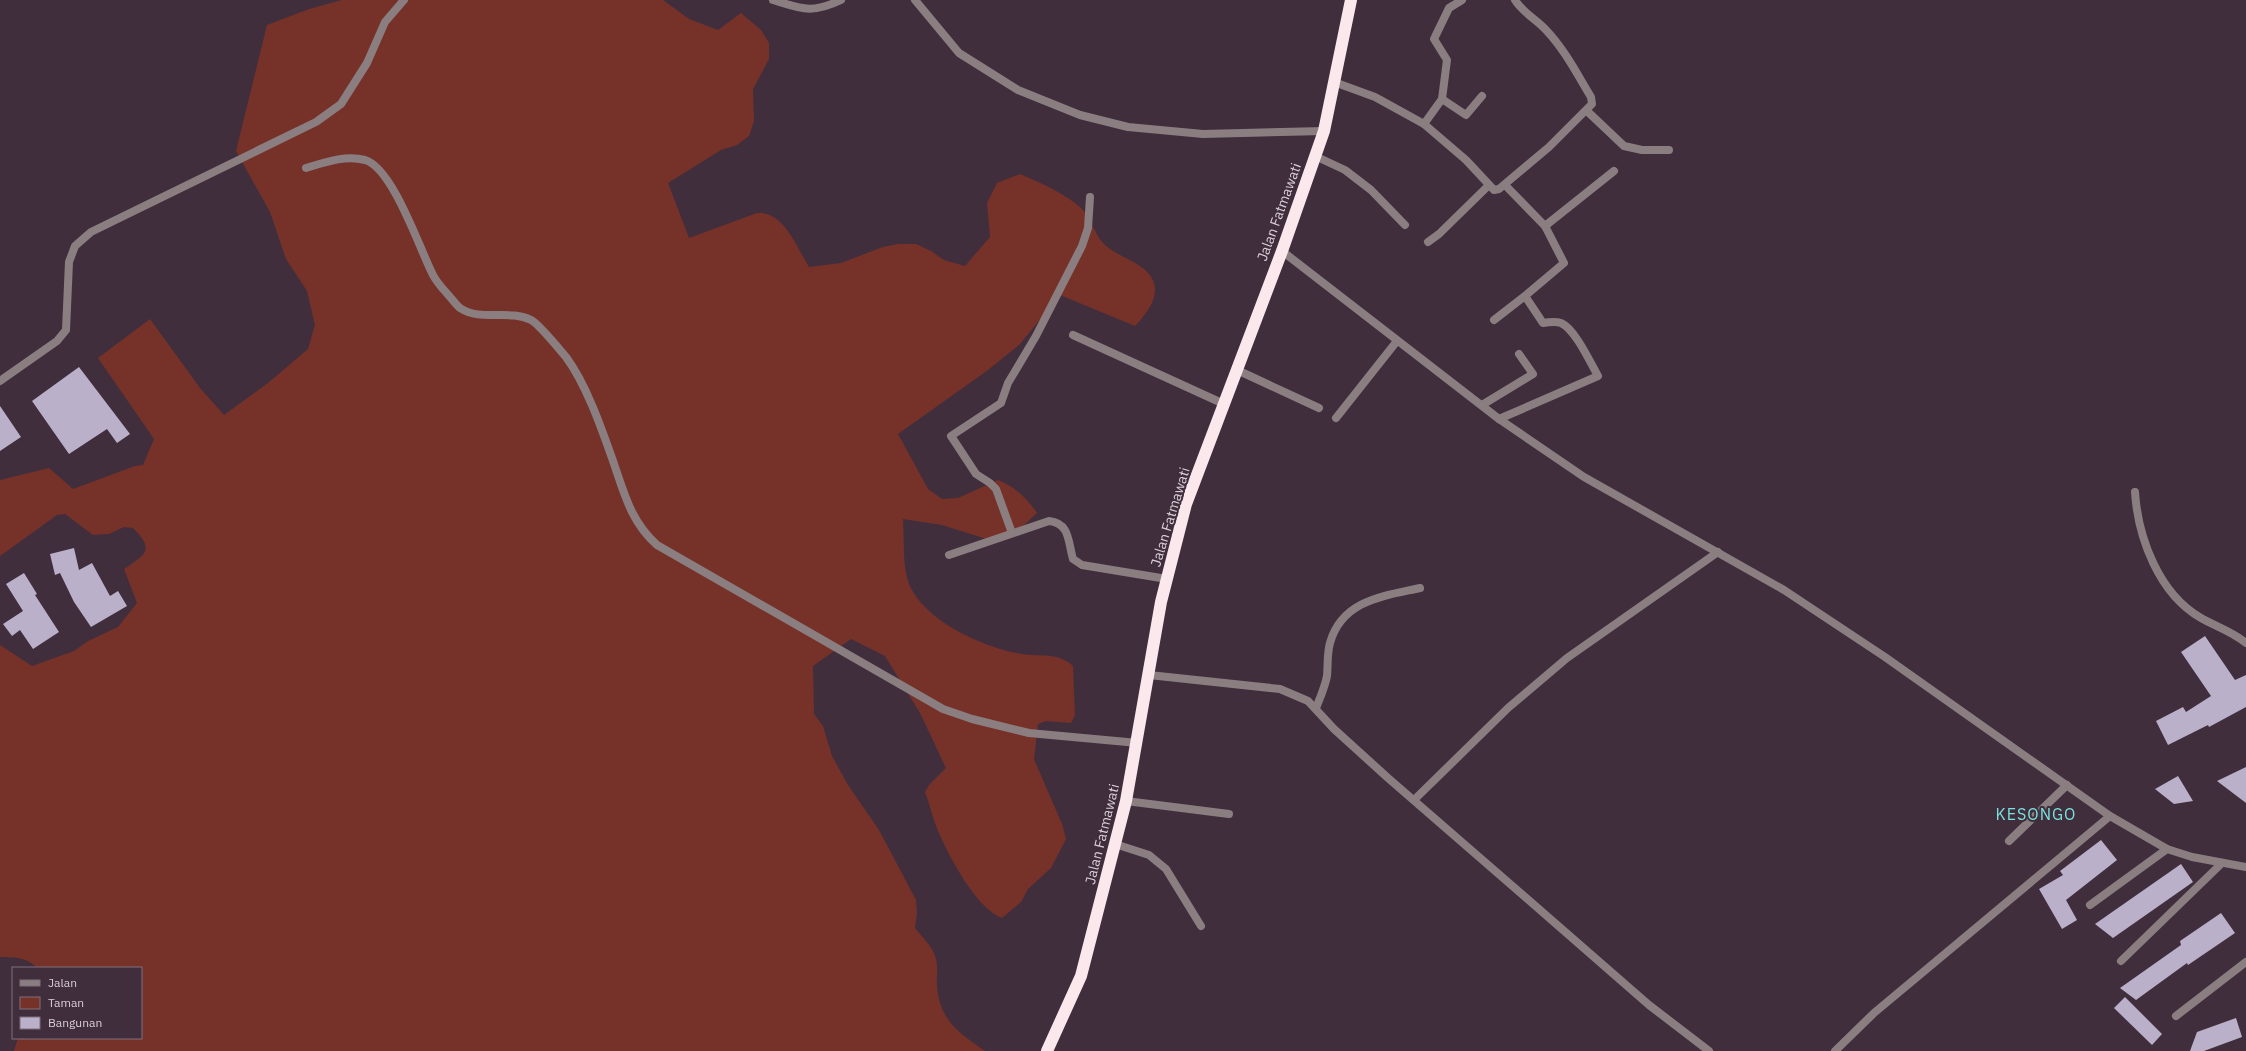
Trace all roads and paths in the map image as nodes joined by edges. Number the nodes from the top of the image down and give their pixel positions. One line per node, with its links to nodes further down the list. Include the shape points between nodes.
1 (404, 0): 31 (street, via 386,22 367,63 341,104 316,122 91,232 75,246 69,262 66,330 57,341)
2 (773, 0): 3 (street, via 806,10)
3 (841, 0)
4 (915, 0): 13 (street, via 959,53 1018,90 1080,115 1128,127 1203,134)
5 (1351, 0): 8 (highway, Jalan Fatmawati)
6 (1462, 0): 10 (street, via 1449,8 1434,39 1447,60)
7 (1515, 0): 11 (street, via 1528,16 1546,29 1568,57 1591,97 1592,104)
8 (1334, 82): 12 (street, via 1375,97); 13 (highway, Jalan Fatmawati)
9 (1482, 96): 10 (street, via 1466,115)
10 (1442, 99): 12 (street)
11 (1587, 111): 14 (street, via 1624,146 1642,150); 18 (street)
12 (1424, 124): 19 (street, via 1466,160)
13 (1324, 131): 15 (highway, Jalan Fatmawati)
14 (1669, 150)
15 (1315, 156): 21 (street, via 1345,170 1371,190); 24 (highway, Jalan Fatmawati)
16 (306, 168): 46 (street, via 335,159 353,158 367,161 378,168 404,210 434,277 459,308 474,314 514,316 531,320 550,340 566,358 590,400 630,512 644,533 657,545 943,709 1029,733)
17 (1614, 171): 22 (street)
18 (1505, 185): 19 (street, via 1494,190); 22 (street)
19 (1488, 186): 23 (street)
20 (1090, 197): 38 (street, via 1088,228 1082,246 1036,336 1008,383 1001,403 951,436 976,474 996,489)
21 (1405, 225)
22 (1545, 226): 25 (street, via 1564,263)
23 (1428, 242)
24 (1282, 251): 28 (street); 30 (highway, Jalan Fatmawati)
25 (1525, 296): 26 (street); 36 (street, via 1543,323 1562,323 1570,330 1598,376)
26 (1494, 320)
27 (1073, 334): 32 (street)
28 (1398, 340): 33 (street); 35 (street)
29 (1519, 354): 33 (street, via 1533,374)
30 (1237, 370): 32 (highway, Jalan Fatmawati); 34 (street)
31 (0, 381)
32 (1224, 404): 41 (highway, Jalan Fatmawati, via 1186,504)
33 (1482, 405): 36 (street)
34 (1319, 408)
35 (1336, 418)
36 (1499, 419): 39 (street, via 1584,477)
37 (2135, 492): 43 (street, via 2136,513 2150,556 2170,592 2200,617)
38 (1012, 533): 40 (street); 41 (street, via 1049,521 1057,522 1064,526 1069,536 1073,559 1082,565)
39 (1718, 552): 47 (street, via 1784,590 1885,657); 48 (street, via 1567,658 1508,708)
40 (949, 555)
41 (1167, 579): 44 (highway, Jalan Fatmawati)
42 (1420, 588): 45 (street, via 1376,597 1358,604 1339,623 1329,644 1326,679)
43 (2246, 643)
44 (1149, 674): 45 (street, via 1280,689 1308,701); 46 (highway, Jalan Fatmawati)
45 (1316, 708): 48 (street, via 1334,729)
46 (1138, 743): 49 (highway, Jalan Fatmawati)
47 (2067, 785): 51 (street); 52 (street)
48 (1414, 800): 63 (street, via 1649,1005)
49 (1126, 801): 50 (street); 53 (highway, Jalan Fatmawati)
50 (1229, 814)
51 (2110, 816): 54 (street); 64 (street, via 1874,1014)
52 (2009, 841)
53 (1115, 844): 58 (street, via 1149,855 1166,870); 62 (highway, Jalan Fatmawati, via 1081,976)
54 (2167, 849): 55 (street); 57 (street)
55 (2222, 863): 56 (street); 59 (street)
56 (2246, 867)
57 (2090, 905)
58 (1201, 926)
59 (2121, 961)
60 (2246, 962): 61 (street)
61 (2176, 1016)
62 (1047, 1051)
63 (1709, 1051)
64 (1835, 1051)

